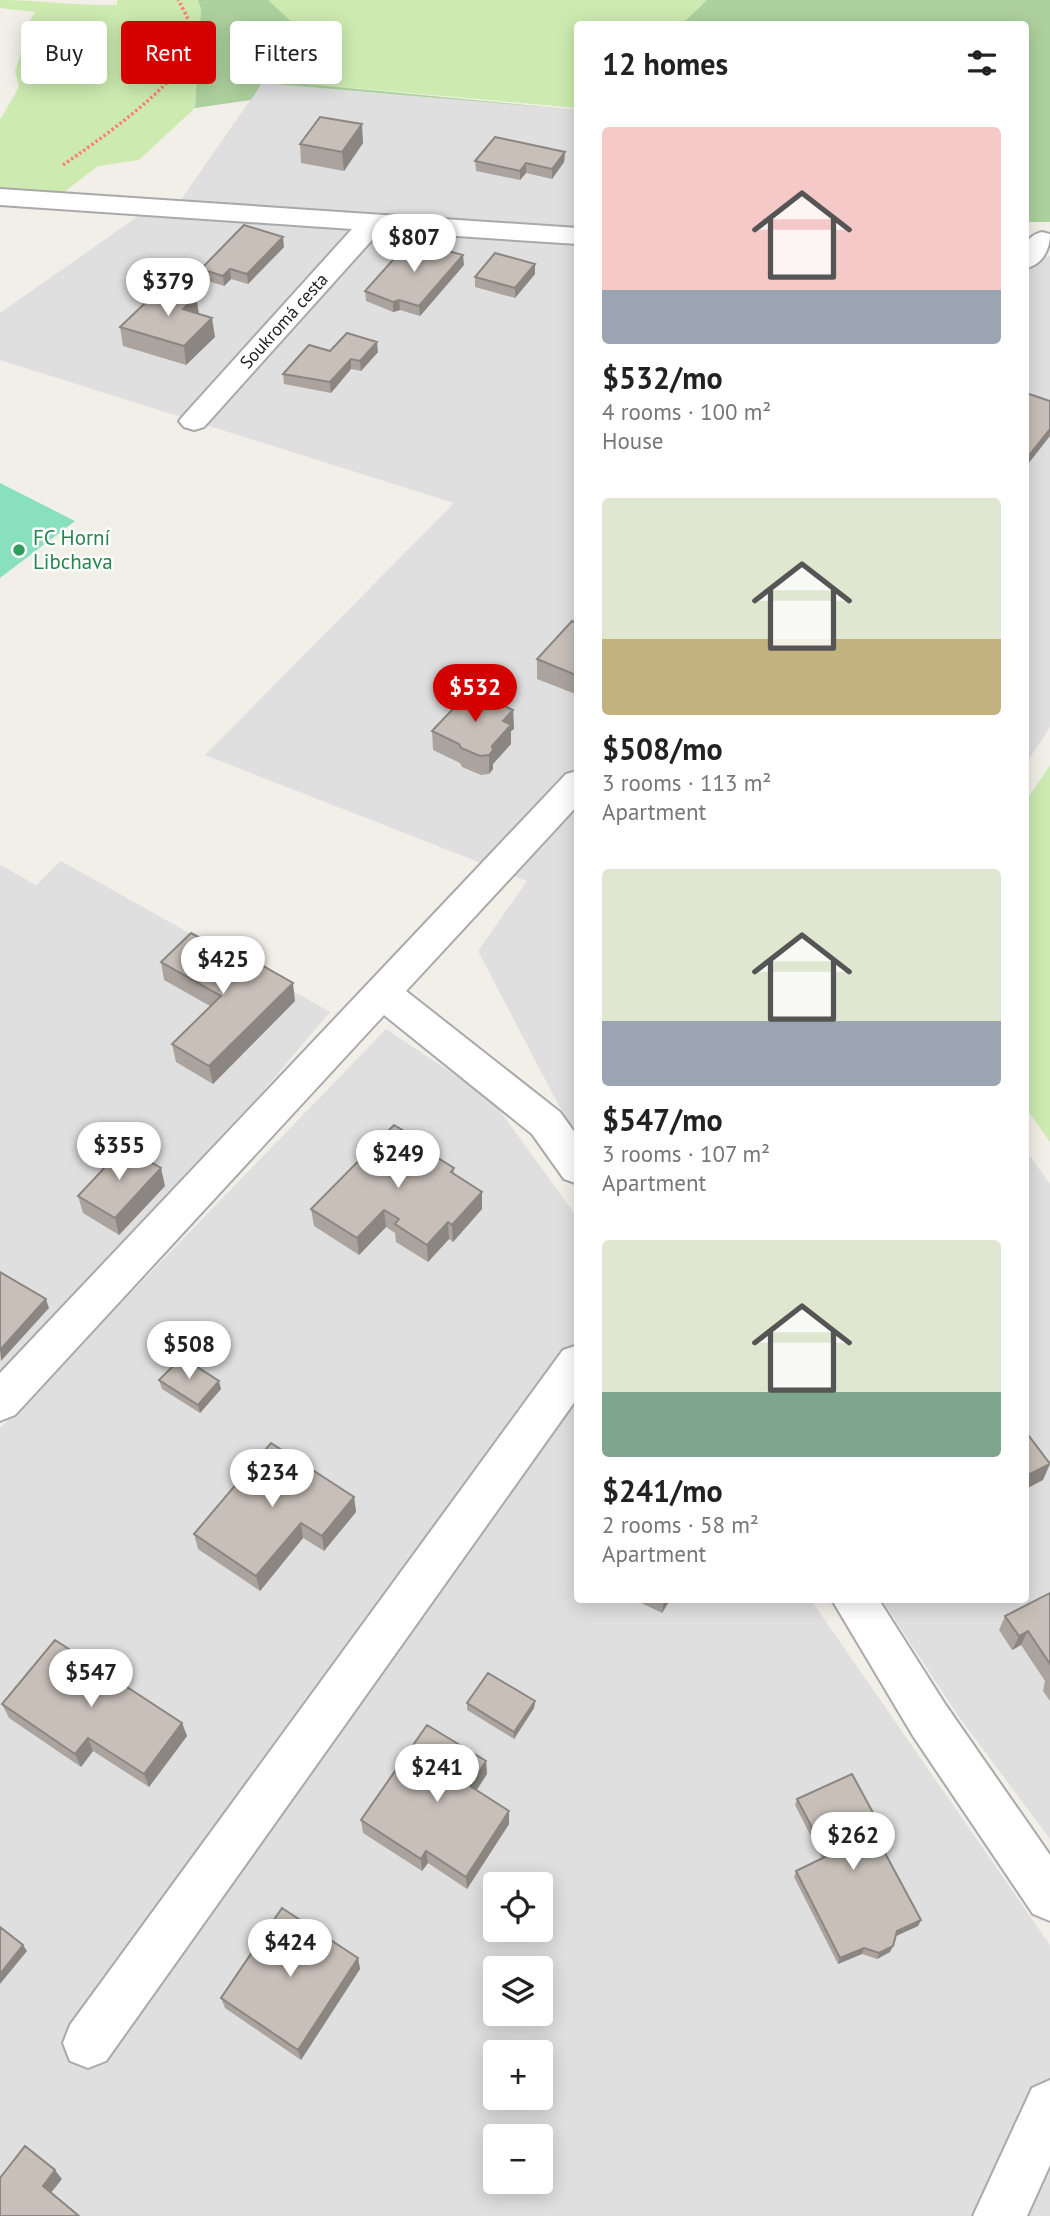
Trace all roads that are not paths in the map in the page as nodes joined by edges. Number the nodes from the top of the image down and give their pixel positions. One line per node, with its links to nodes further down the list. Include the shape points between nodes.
1 (4, 205): 2 (street, via 89,201)
2 (373, 222): 3 (street); 6 (street, Soukromá cesta)
3 (574, 236)
4 (1029, 241): 5 (street, via 1042,240)
5 (1029, 256)
6 (194, 421)
7 (574, 787): 8 (street)
8 (384, 994): 9 (street, via 546,1123); 11 (street)
9 (574, 1162)
10 (574, 1369): 14 (street)
11 (0, 1402)
12 (856, 1603): 13 (street, via 929,1720)
13 (1050, 1896)
14 (88, 2043)
15 (1050, 2106): 16 (street)
16 (1000, 2216)

